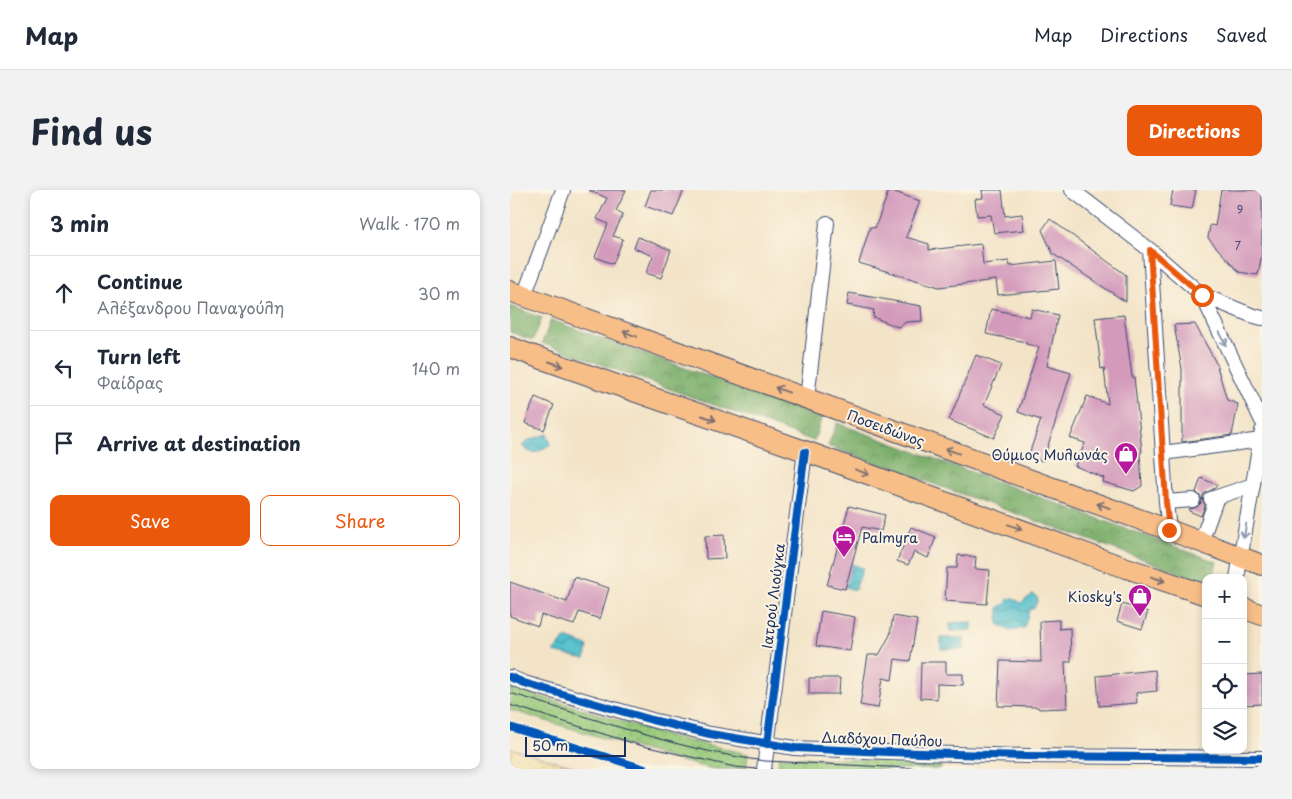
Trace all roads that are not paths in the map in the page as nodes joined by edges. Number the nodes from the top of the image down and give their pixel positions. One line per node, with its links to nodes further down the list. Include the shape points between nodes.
1 (563, 190): 5 (street)
2 (1072, 190): 4 (street)
3 (827, 223): 9 (street)
4 (1150, 250): 6 (street); 13 (street)
5 (517, 294): 9 (highway, Ποσειδώνος, one-way to 5)
6 (1202, 295): 7 (street); 10 (street, one-way to 10)
7 (1262, 318)
8 (510, 347): 12 (highway, one-way to 12)
9 (807, 399): 17 (highway, Ποσειδώνος, one-way to 9)
10 (1262, 421)
11 (1261, 443): 13 (street); 14 (street)
12 (805, 452): 22 (highway, one-way to 22); 26 (street, Ιατρού Λιούγκα)
13 (1163, 453): 16 (street)
14 (1253, 485): 18 (street, via 1214,498); 19 (street, one-way to 19)
15 (1193, 500): 16 (street)
16 (1166, 502): 17 (street)
17 (1169, 530): 18 (highway, Ποσειδώνος)
18 (1201, 542): 19 (highway, Ποσειδώνος)
19 (1240, 557): 20 (highway, Ποσειδώνος); 21 (street)
20 (1262, 565)
21 (1238, 574)
22 (1202, 594)
23 (1247, 609): 24 (highway)
24 (1262, 615)
25 (510, 677): 26 (street, Διαδόχου Παύλου, via 652,720)
26 (767, 744): 27 (street, Διαδόχου Παύλου, via 795,748 1027,756); 29 (street, Ιατρού Λιούγκα)
27 (1206, 754): 28 (street, Διαδόχου Παύλου)
28 (1262, 758)
29 (764, 769)

